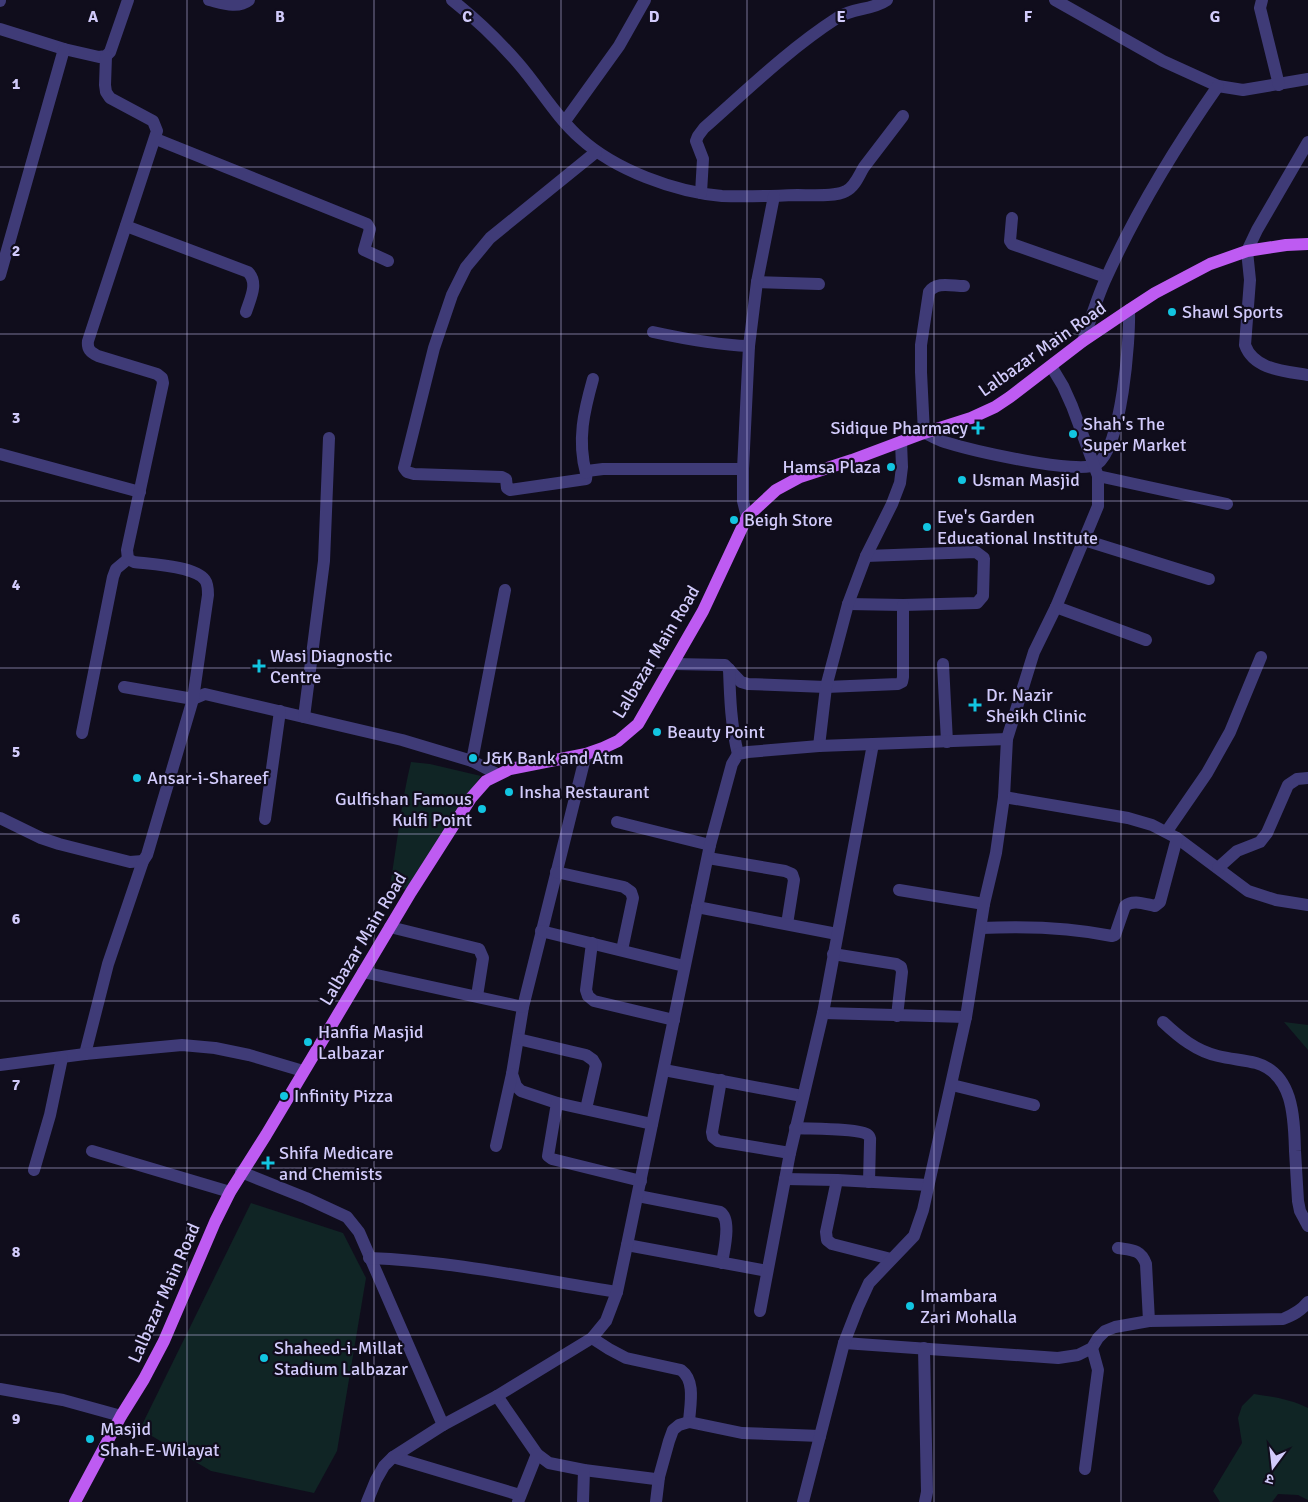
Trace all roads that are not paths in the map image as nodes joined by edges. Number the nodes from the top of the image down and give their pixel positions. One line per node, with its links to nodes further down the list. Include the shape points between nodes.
1 (128, 0): 11 (street)
2 (209, 0): 3 (street, via 234,5)
3 (249, 0)
4 (452, 0): 16 (street, via 518,62)
5 (645, 0): 16 (street, via 618,46)
6 (887, 0): 20 (street, via 836,19 798,47 704,128 696,142 703,159)
7 (1055, 0): 14 (street, via 1163,61)
8 (1262, 0): 13 (street, via 1260,8)
9 (0, 29): 10 (street)
10 (64, 49): 11 (street); 27 (street)
11 (106, 56): 17 (street, via 106,92 110,98 153,121)
12 (1308, 79): 13 (street)
13 (1279, 85): 14 (street, via 1243,90)
14 (1218, 86): 28 (street, via 1174,150)
15 (903, 116): 21 (street, via 846,192)
16 (565, 121): 19 (street)
17 (156, 139): 23 (street); 26 (street, via 367,224 370,229 364,250)
18 (1308, 142): 25 (street)
19 (596, 152): 20 (street, via 665,184); 46 (street, via 490,238 466,267 452,295 434,348 404,468 414,474 502,476 510,490 586,479)
20 (702, 193): 21 (street)
21 (774, 196): 29 (street)
22 (1012, 218): 28 (street, via 1012,244)
23 (126, 226): 33 (street, via 248,272 254,285); 47 (street, via 87,347 98,356 162,378)
24 (1308, 244): 25 (main road, Lalbazar Main Road)
25 (1246, 251): 32 (main road, Lalbazar Main Road, via 1210,264); 38 (street, via 1250,280 1246,346 1249,355 1260,364)
26 (388, 261)
27 (0, 275)
28 (1106, 277): 35 (street)
29 (757, 282): 30 (street); 36 (street)
30 (819, 284)
31 (964, 286): 40 (street, via 936,285 929,292 920,372)
32 (1129, 310): 35 (main road, Lalbazar Main Road); 45 (street, via 1128,355 1118,416)
33 (246, 312)
34 (653, 332): 36 (street, via 695,342)
35 (1083, 341): 37 (main road, Lalbazar Main Road)
36 (749, 346): 44 (street)
37 (1051, 366): 40 (main road, Lalbazar Main Road, via 995,407); 45 (street, via 1072,406)
38 (1308, 375)
39 (594, 379): 46 (street, via 581,431)
40 (924, 433): 42 (main road, Lalbazar Main Road); 45 (street, via 948,443 1018,459)
41 (329, 438): 67 (street, via 324,561)
42 (901, 442): 49 (main road, Lalbazar Main Road, via 800,477 776,490); 51 (street, via 900,483)
43 (0, 454): 47 (street)
44 (743, 469): 46 (street, via 603,469); 49 (street)
45 (1096, 471): 48 (street); 50 (street, via 1098,506)
46 (586, 473)
47 (140, 492): 52 (street, via 127,550)
48 (1227, 504)
49 (748, 517): 60 (main road, Lalbazar Main Road)
50 (1084, 540): 53 (street); 57 (street)
51 (866, 556): 55 (street); 56 (street, via 976,552 984,558 983,596 977,602)
52 (128, 559): 65 (street, via 195,573 206,581 208,595); 68 (street, via 120,564 113,577)
53 (1209, 579)
54 (505, 590): 75 (street)
55 (848, 604): 56 (street); 64 (street)
56 (903, 605): 64 (street, via 902,682)
57 (1056, 607): 58 (street); 69 (street, via 1034,652)
58 (1146, 640)
59 (1261, 656): 82 (street, via 1230,732)
60 (674, 664): 62 (street, via 719,664); 73 (main road, Lalbazar Main Road, via 638,724 618,741)
61 (943, 664): 70 (street)
62 (729, 669): 64 (street, via 741,682 748,684); 74 (street, via 733,736)
63 (124, 686): 65 (street)
64 (826, 688): 72 (street)
65 (193, 699): 66 (street, via 204,694); 85 (street)
66 (280, 711): 67 (street); 80 (street)
67 (304, 716): 75 (street)
68 (82, 733)
69 (1007, 739): 70 (street); 78 (street)
70 (948, 742): 71 (street)
71 (873, 744): 72 (street); 96 (street)
72 (819, 746): 74 (street)
73 (586, 754): 76 (main road, Lalbazar Main Road, via 510,768); 87 (street)
74 (738, 754): 83 (street, via 732,764)
75 (472, 761): 76 (street)
76 (497, 774): 93 (main road, Lalbazar Main Road, via 486,781 472,798)
77 (1308, 778): 86 (street, via 1297,778 1288,785 1260,842 1237,851)
78 (1004, 797): 82 (street, via 1128,818); 89 (street)
79 (0, 818): 85 (street, via 59,844 130,862)
80 (265, 819)
81 (617, 822): 83 (street)
82 (1172, 835): 86 (street); 94 (street, via 1160,902 1155,906 1129,903 1115,935 1052,927)
83 (710, 845): 84 (street)
84 (708, 858): 91 (street); 92 (street, via 792,874 794,880)
85 (143, 861): 110 (street, via 108,964)
86 (1218, 868): 90 (street, via 1248,891)
87 (556, 872): 95 (street); 98 (street, via 624,887 631,892)
88 (900, 890): 89 (street)
89 (984, 904): 94 (street)
90 (1308, 905)
91 (697, 907): 92 (street); 100 (street)
92 (787, 924): 96 (street)
93 (390, 927): 101 (main road, Lalbazar Main Road); 102 (street, via 479,949 483,958)
94 (981, 928): 106 (street)
95 (541, 931): 97 (street); 103 (street)
96 (837, 934): 99 (street)
97 (592, 943): 98 (street); 107 (street, via 588,996 594,1001)
98 (622, 950): 100 (street)
99 (833, 954): 104 (street); 105 (street, via 896,964 901,968)
100 (684, 966): 107 (street)
101 (363, 972): 102 (street); 114 (main road, Lalbazar Main Road)
102 (477, 996): 103 (street)
103 (523, 1007): 109 (street)
104 (823, 1013): 105 (street); 118 (street)
105 (897, 1016): 106 (street)
106 (966, 1017): 117 (street)
107 (674, 1020): 113 (street)
108 (1163, 1022): 136 (street, via 1199,1050 1265,1066 1284,1087 1294,1114 1298,1201)
109 (518, 1039): 115 (street); 121 (street, via 586,1055 594,1060 596,1065)
110 (86, 1054): 111 (street); 114 (street, via 182,1045 249,1055)
111 (62, 1058): 112 (street); 127 (street)
112 (0, 1065)
113 (664, 1070): 116 (street); 122 (street)
114 (303, 1071): 128 (main road, Lalbazar Main Road)
115 (512, 1074): 119 (street, via 522,1092); 124 (street)
116 (721, 1080): 118 (street); 126 (street, via 713,1138)
117 (952, 1085): 120 (street); 133 (street)
118 (802, 1096): 123 (street)
119 (557, 1103): 121 (street); 131 (street, via 548,1156)
120 (1034, 1105)
121 (586, 1109): 122 (street)
122 (652, 1124): 131 (street)
123 (795, 1128): 126 (street); 132 (street, via 866,1133 870,1138)
124 (496, 1146)
125 (92, 1151): 134 (street)
126 (790, 1153): 129 (street)
127 (34, 1170)
128 (241, 1172): 134 (main road, Lalbazar Main Road); 139 (street, via 347,1217 359,1232)
129 (785, 1179): 130 (street); 142 (street)
130 (837, 1180): 132 (street); 140 (street, via 827,1240)
131 (641, 1181): 135 (street)
132 (869, 1182): 133 (street)
133 (928, 1185): 140 (street, via 914,1236)
134 (230, 1192): 153 (main road, Lalbazar Main Road, via 164,1341)
135 (638, 1196): 137 (street); 141 (street, via 724,1215 727,1221)
136 (1308, 1226)
137 (627, 1245): 141 (street); 143 (street)
138 (1118, 1248): 146 (street, via 1138,1250 1144,1256)
139 (369, 1258): 143 (street, via 491,1271); 155 (street)
140 (891, 1258): 148 (street, via 869,1283)
141 (722, 1263): 142 (street)
142 (767, 1271): 145 (street)
143 (616, 1292): 147 (street, via 606,1321)
144 (1308, 1302): 146 (street, via 1304,1308 1283,1319)
145 (760, 1312)
146 (1149, 1321): 150 (street, via 1105,1331)
147 (592, 1338): 152 (street); 154 (street, via 626,1358 681,1370 686,1374 690,1381)
148 (844, 1343): 149 (street); 156 (street)
149 (924, 1348): 150 (street, via 1058,1358 1078,1355); 168 (street)
150 (1092, 1348): 159 (street, via 1098,1370)
151 (0, 1389): 153 (street, via 63,1400)
152 (497, 1396): 155 (street); 157 (street)
153 (121, 1416): 163 (main road, Lalbazar Main Road)
154 (689, 1422): 156 (street, via 742,1433); 161 (street, via 673,1430)
155 (443, 1425): 158 (street)
156 (820, 1436): 167 (street)
157 (537, 1454): 160 (street, via 549,1463); 162 (street)
158 (393, 1457): 162 (street); 164 (street, via 384,1466)
159 (1085, 1469)
160 (584, 1470): 161 (street); 165 (street)
161 (659, 1477): 166 (street)
162 (519, 1499)
163 (75, 1502)
164 (367, 1502)
165 (583, 1502)
166 (656, 1502)
167 (803, 1502)
168 (925, 1502)

